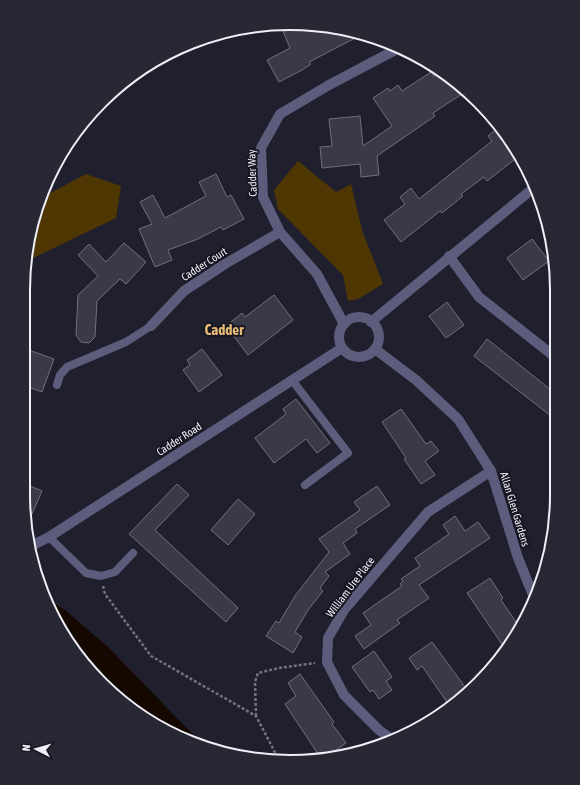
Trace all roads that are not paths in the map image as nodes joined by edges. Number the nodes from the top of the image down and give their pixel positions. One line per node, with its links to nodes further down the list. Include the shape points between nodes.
1 (392, 51): 3 (street, Cadder Way, via 280,114 261,148 263,197)
2 (530, 191): 4 (street)
3 (280, 232): 6 (street, Cadder Way, via 317,274); 7 (street, Cadder Court, via 225,264 184,292)
4 (450, 256): 5 (street); 10 (street, via 479,297)
5 (371, 322): 6 (street, via 354,318); 9 (street, via 378,332 378,344)
6 (344, 324): 8 (street, via 339,336)
7 (151, 326): 12 (lane, via 126,342 67,367 60,375)
8 (342, 348): 9 (street, via 352,356 358,357 371,354); 11 (street, Cadder Road)
9 (375, 349): 13 (street, Allan Glen Gardens, via 416,380 458,419)
10 (550, 353)
11 (292, 380): 14 (lane, via 348,453); 15 (street, Cadder Road)
12 (57, 385)
13 (491, 471): 18 (street, Allan Glen Gardens); 19 (street, William Ure Place, via 428,512 344,610 328,638 327,662 344,695)
14 (305, 485)
15 (49, 537): 16 (street, Cadder Road); 17 (lane, via 86,573 101,576 115,572)
16 (35, 544)
17 (133, 553)
18 (531, 592)
19 (387, 736)

